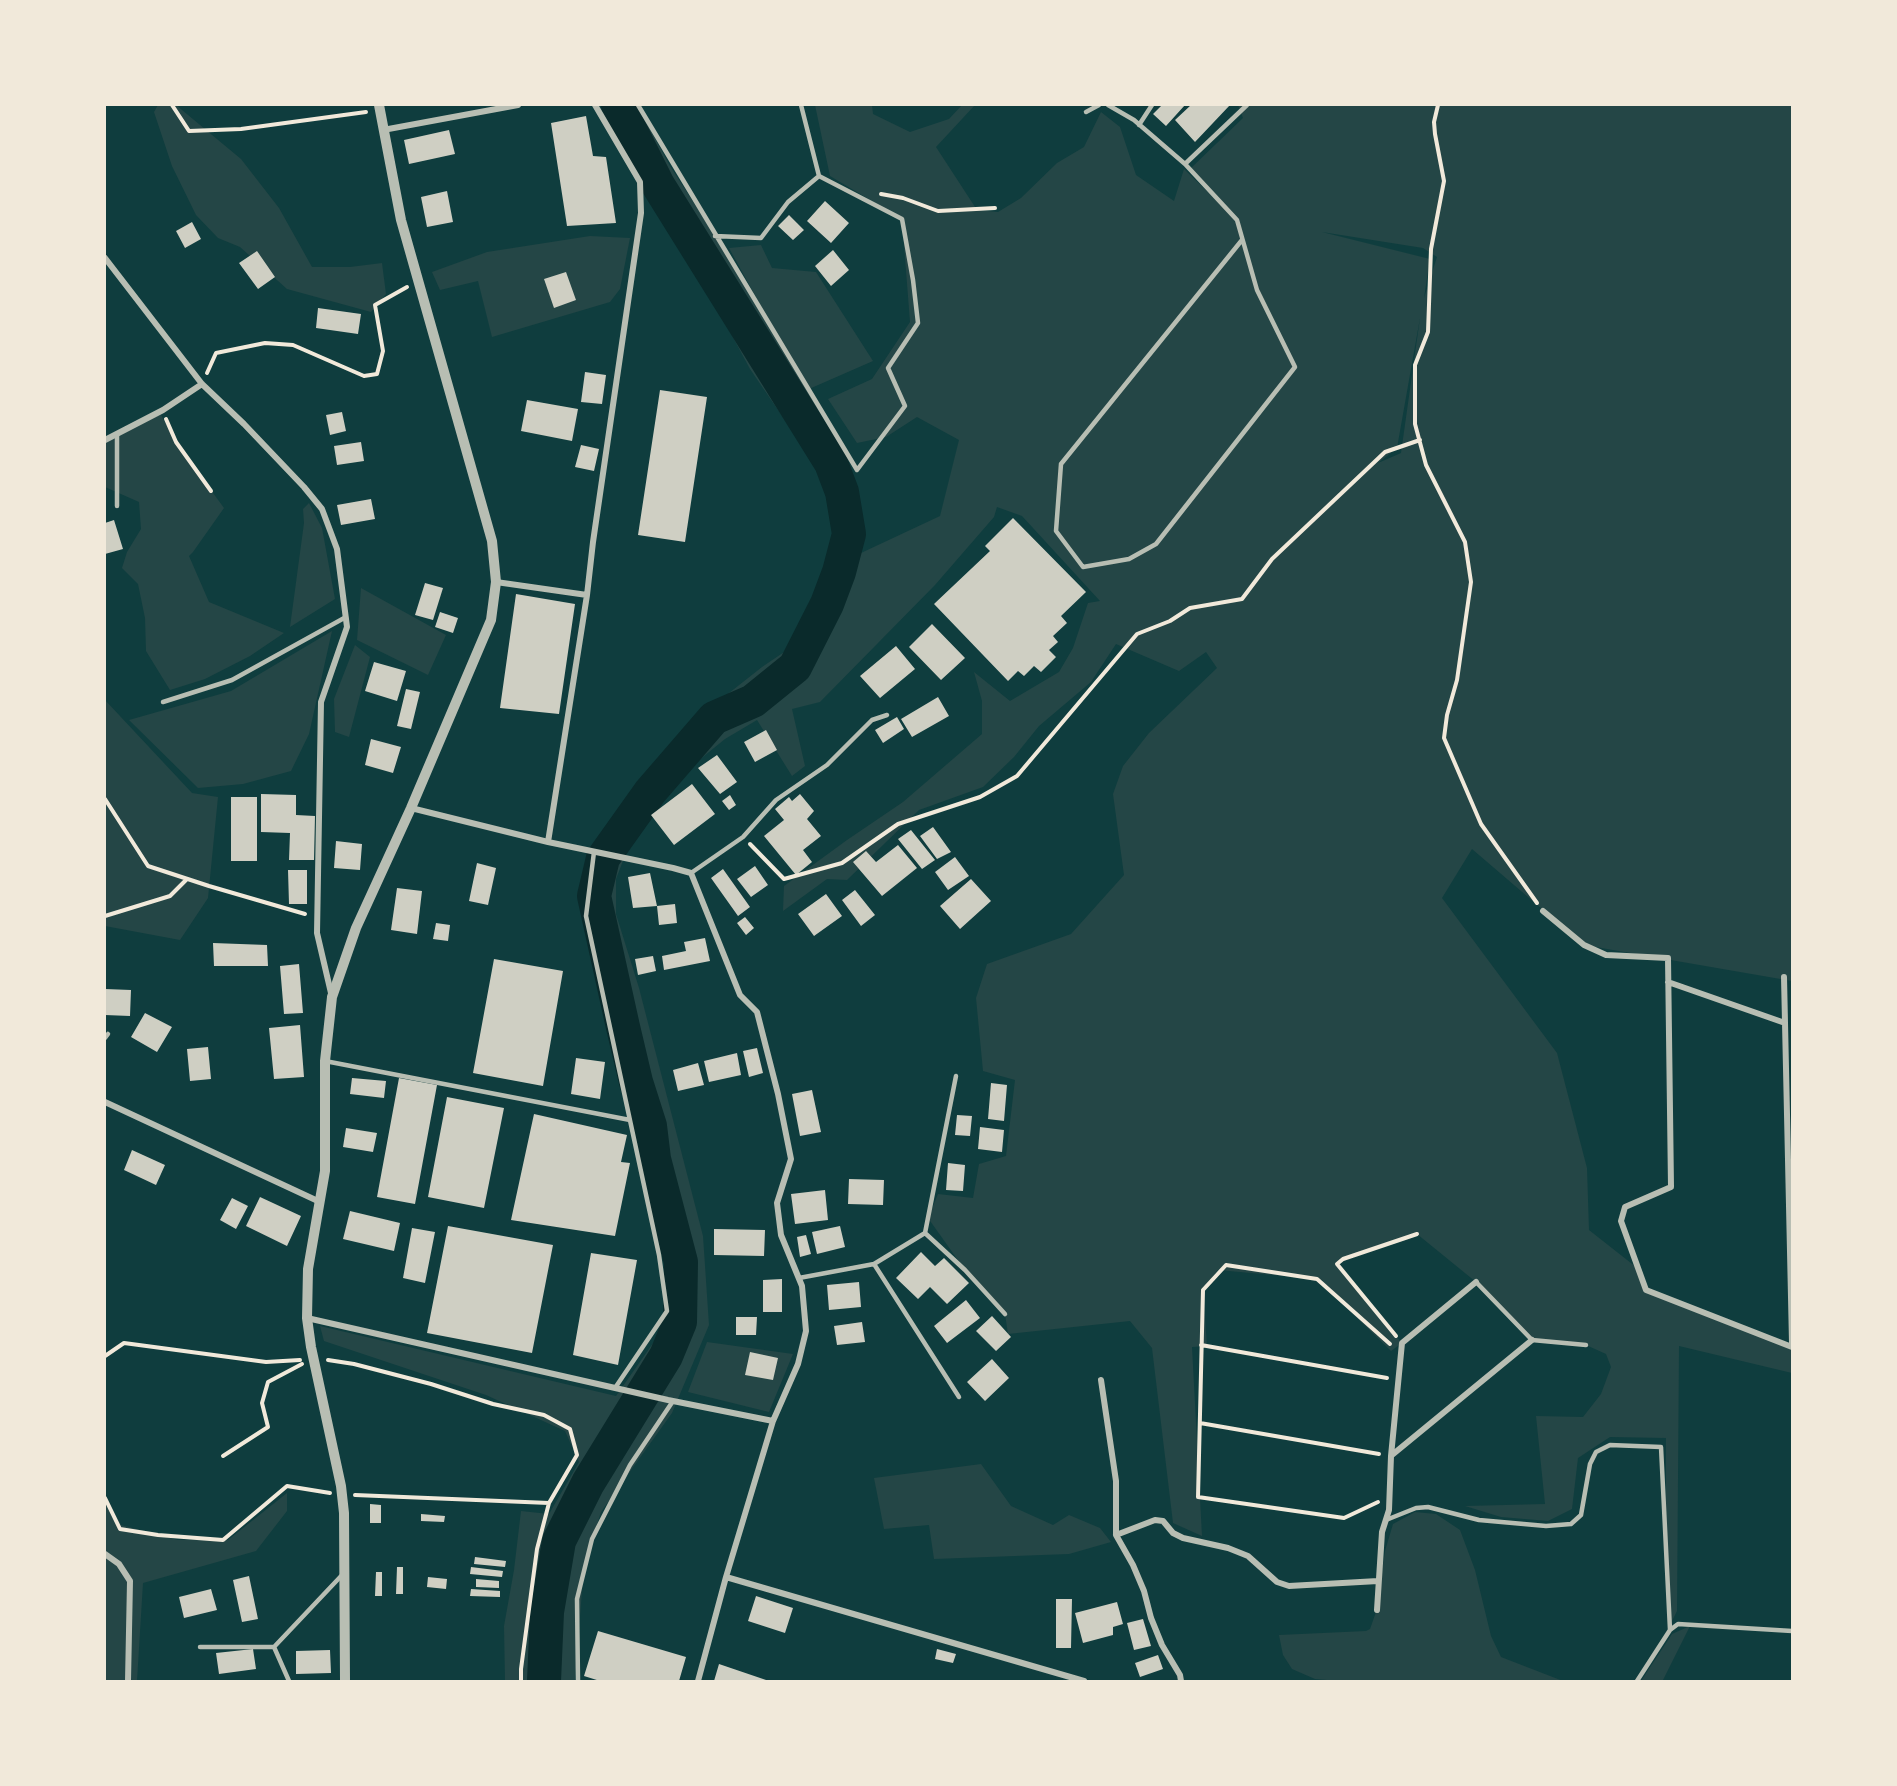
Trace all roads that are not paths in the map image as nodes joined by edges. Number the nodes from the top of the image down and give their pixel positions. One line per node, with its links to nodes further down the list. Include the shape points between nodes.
1 (518, 105): 12 (street)
2 (595, 105): 23 (street, via 640,182 641,213)
3 (638, 105): 15 (lane)
4 (801, 105): 14 (lane)
5 (1099, 105): 10 (lane)
6 (1108, 105): 11 (lane)
7 (1152, 105): 11 (lane)
8 (1247, 105): 13 (lane)
9 (379, 107): 12 (street)
10 (1086, 112)
11 (1139, 125): 13 (lane)
12 (382, 130): 22 (street, via 401,220 492,541)
13 (1185, 164): 16 (lane, via 1236,220)
14 (819, 176): 15 (lane, via 788,202 761,238); 15 (lane, via 902,219 913,280 918,323 888,368 905,406 857,470)
15 (715, 236)
16 (1242, 240): 16 (lane, via 1257,290 1295,367 1156,544 1129,559 1083,567 1056,531 1060,465)
17 (106, 261): 18 (street)
18 (202, 384): 19 (street); 24 (street, via 322,509 337,549)
19 (117, 434): 20 (street); 21 (lane)
20 (105, 440)
21 (117, 506)
22 (496, 582): 23 (street); 27 (street, via 490,620)
23 (587, 595): 28 (street)
24 (346, 617): 25 (lane, via 231,680); 34 (street, via 347,627 321,702 317,933)
25 (163, 702)
26 (887, 715): 30 (lane, via 872,720 827,765 776,800 743,837)
27 (411, 808): 28 (street); 34 (street, via 356,928)
28 (548, 842): 29 (street)
29 (594, 852): 30 (street); 39 (lane, via 586,916)
30 (691, 873): 44 (street, via 740,995 758,1012 791,1159 777,1203 781,1235)
31 (1543, 911): 33 (street, via 1584,945 1606,955 1668,958)
32 (1784, 977): 35 (street)
33 (1668, 982): 35 (street); 50 (street, via 1671,1187 1626,1207 1621,1221 1646,1290)
34 (332, 997): 36 (street)
35 (1785, 1023): 42 (street)
36 (325, 1061): 39 (lane); 40 (street, via 325,1171)
37 (956, 1076): 41 (lane)
38 (105, 1102): 40 (street)
39 (630, 1120): 52 (lane, via 667,1311)
40 (321, 1202): 47 (street, via 308,1269)
41 (925, 1233): 43 (lane); 46 (lane)
42 (1791, 1241): 50 (street)
43 (874, 1264): 44 (lane); 53 (lane)
44 (799, 1278): 55 (street, via 806,1331 798,1364)
45 (1476, 1282): 48 (lane); 56 (street, via 1402,1343)
46 (1005, 1314)
47 (307, 1318): 52 (street); 60 (street, via 342,1495)
48 (1532, 1340): 49 (lane); 56 (street)
49 (1586, 1345)
50 (1792, 1345)
51 (1101, 1380): 58 (street, via 1116,1481)
52 (615, 1388): 54 (street)
53 (959, 1397)
54 (671, 1400): 55 (street); 71 (lane, via 630,1465 592,1539 577,1599)
55 (773, 1421): 61 (street)
56 (1391, 1456): 57 (street)
57 (1386, 1520): 62 (street); 64 (lane, via 1428,1507 1479,1520 1546,1526 1571,1524 1581,1515 1590,1464 1596,1452 1610,1445 1661,1447)
58 (1116, 1535): 62 (street, via 1155,1520 1163,1521 1183,1538 1248,1556 1277,1582 1289,1586); 74 (street, via 1133,1565 1162,1645)
59 (105, 1554): 68 (street, via 119,1564 130,1581)
60 (344, 1572): 67 (lane); 70 (street)
61 (726, 1577): 72 (street); 73 (street)
62 (1378, 1581): 63 (street)
63 (1377, 1610)
64 (1670, 1630): 65 (lane, via 1678,1624); 75 (lane)
65 (1792, 1631)
66 (200, 1647): 67 (lane)
67 (274, 1647): 69 (lane)
68 (128, 1681)
69 (289, 1681)
70 (345, 1681)
71 (578, 1681)
72 (698, 1681)
73 (1084, 1681)
74 (1181, 1681)
75 (1637, 1681)

